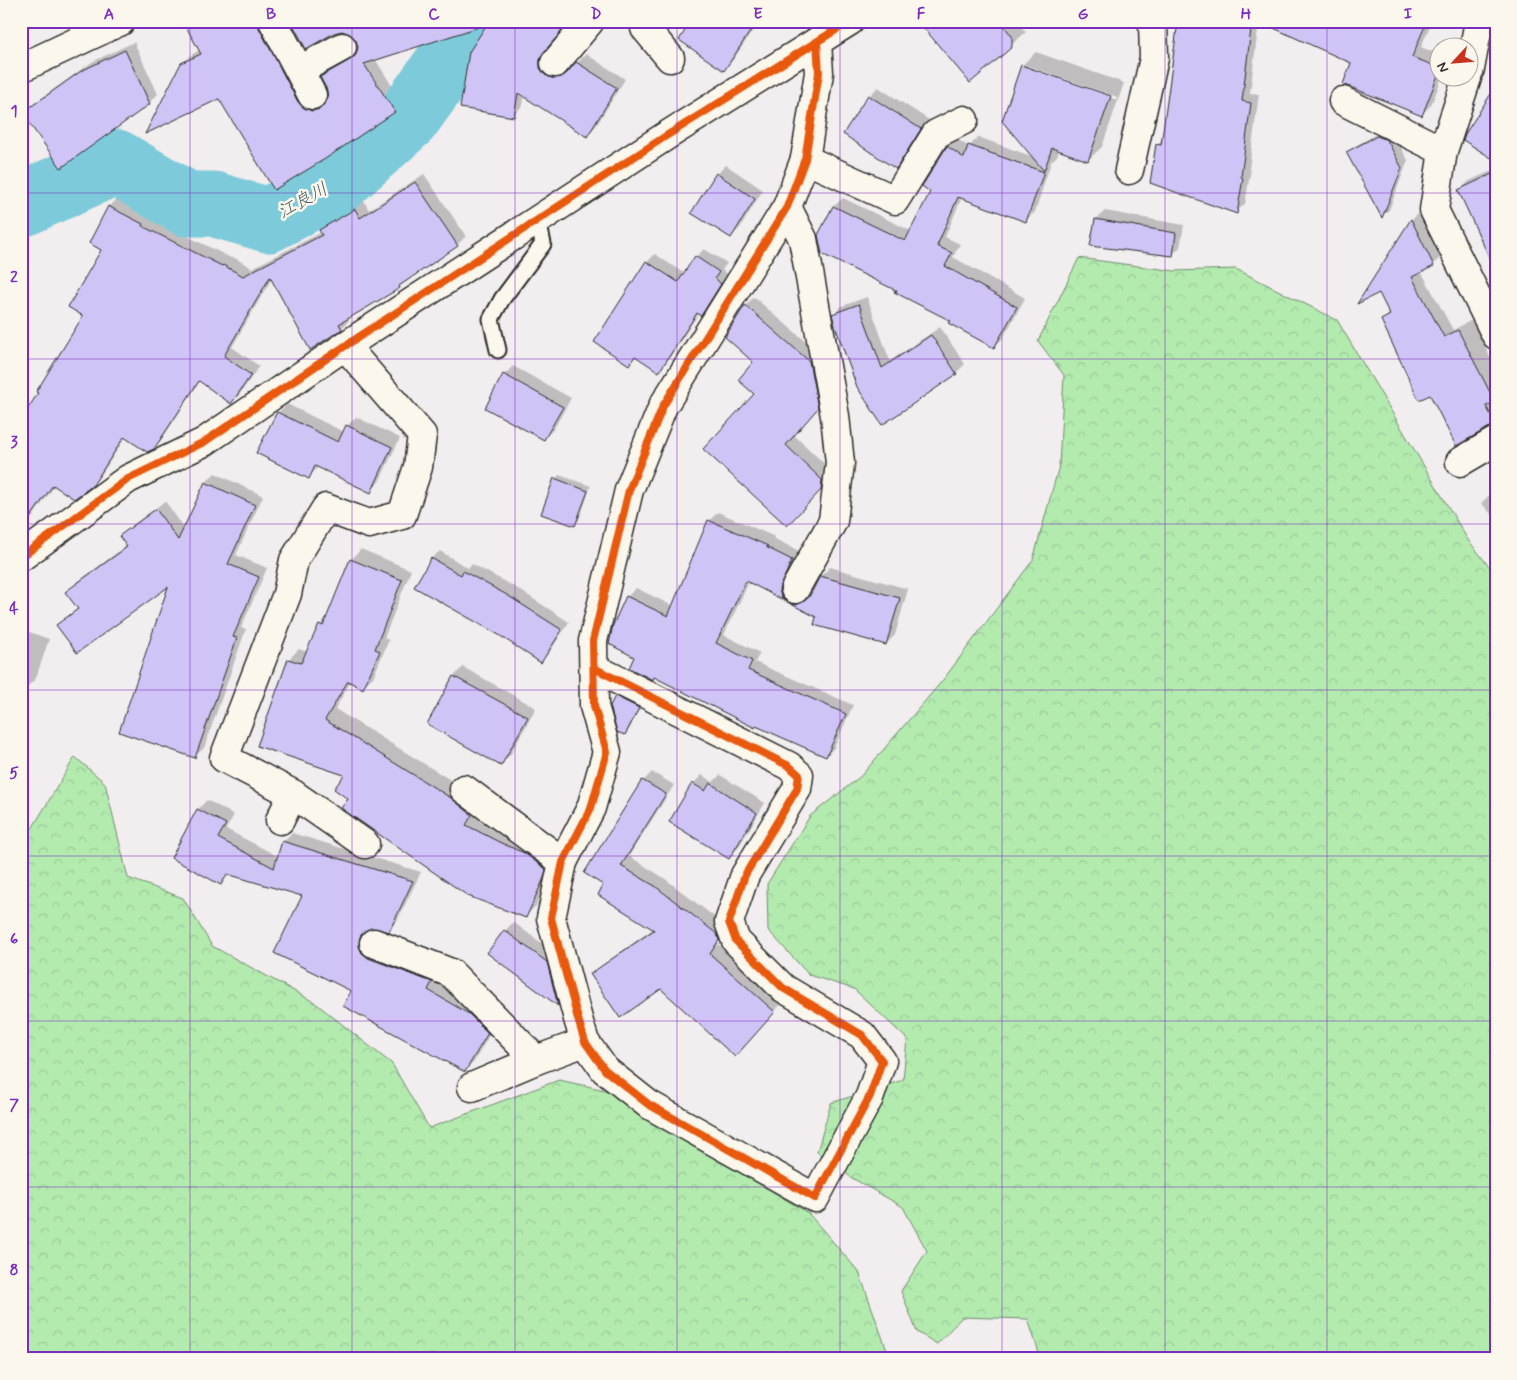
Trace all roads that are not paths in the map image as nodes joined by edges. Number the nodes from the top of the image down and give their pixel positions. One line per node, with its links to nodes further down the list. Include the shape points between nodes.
1 (121, 21): 13 (street)
2 (273, 21): 14 (street)
3 (590, 21): 12 (street)
4 (850, 21): 9 (street)
5 (1153, 21): 21 (street, via 1154,58)
6 (1479, 21): 8 (street)
7 (644, 24): 11 (street)
8 (1476, 38)
9 (817, 42): 20 (street, via 819,73); 23 (street)
10 (342, 47): 14 (street)
11 (670, 58)
12 (555, 63)
13 (21, 68)
14 (300, 70): 16 (street)
15 (1464, 88): 19 (street)
16 (312, 95)
17 (1343, 101): 19 (street)
18 (964, 120): 20 (street, via 936,134 895,200)
19 (1443, 151): 24 (street, via 1434,210)
20 (805, 159): 22 (street)
21 (1129, 170)
22 (787, 207): 30 (street, via 803,239 836,416 840,462 833,521); 31 (street, via 663,406 629,490 593,641)
23 (538, 220): 25 (street); 26 (lane, via 543,244 502,299 492,319)
24 (1496, 335)
25 (345, 346): 29 (street, via 204,442 128,479); 33 (street, via 422,435 418,467 402,514 369,524 326,508 294,560 287,594 224,758)
26 (498, 350)
27 (1496, 441): 28 (street)
28 (1460, 462)
29 (21, 557)
30 (795, 589)
31 (594, 668): 36 (street, via 594,706 607,752 591,808); 38 (street, via 789,766 799,775 797,789 745,875 729,922 736,941 783,988 862,1035 882,1061 870,1096 815,1198 648,1104 605,1070)
32 (464, 789): 36 (street)
33 (293, 794): 34 (street); 35 (street)
34 (280, 820)
35 (365, 844)
36 (563, 862): 38 (street, via 551,918)
37 (374, 943): 39 (street, via 451,973)
38 (585, 1042): 39 (street)
39 (536, 1060): 40 (street)
40 (472, 1087)

